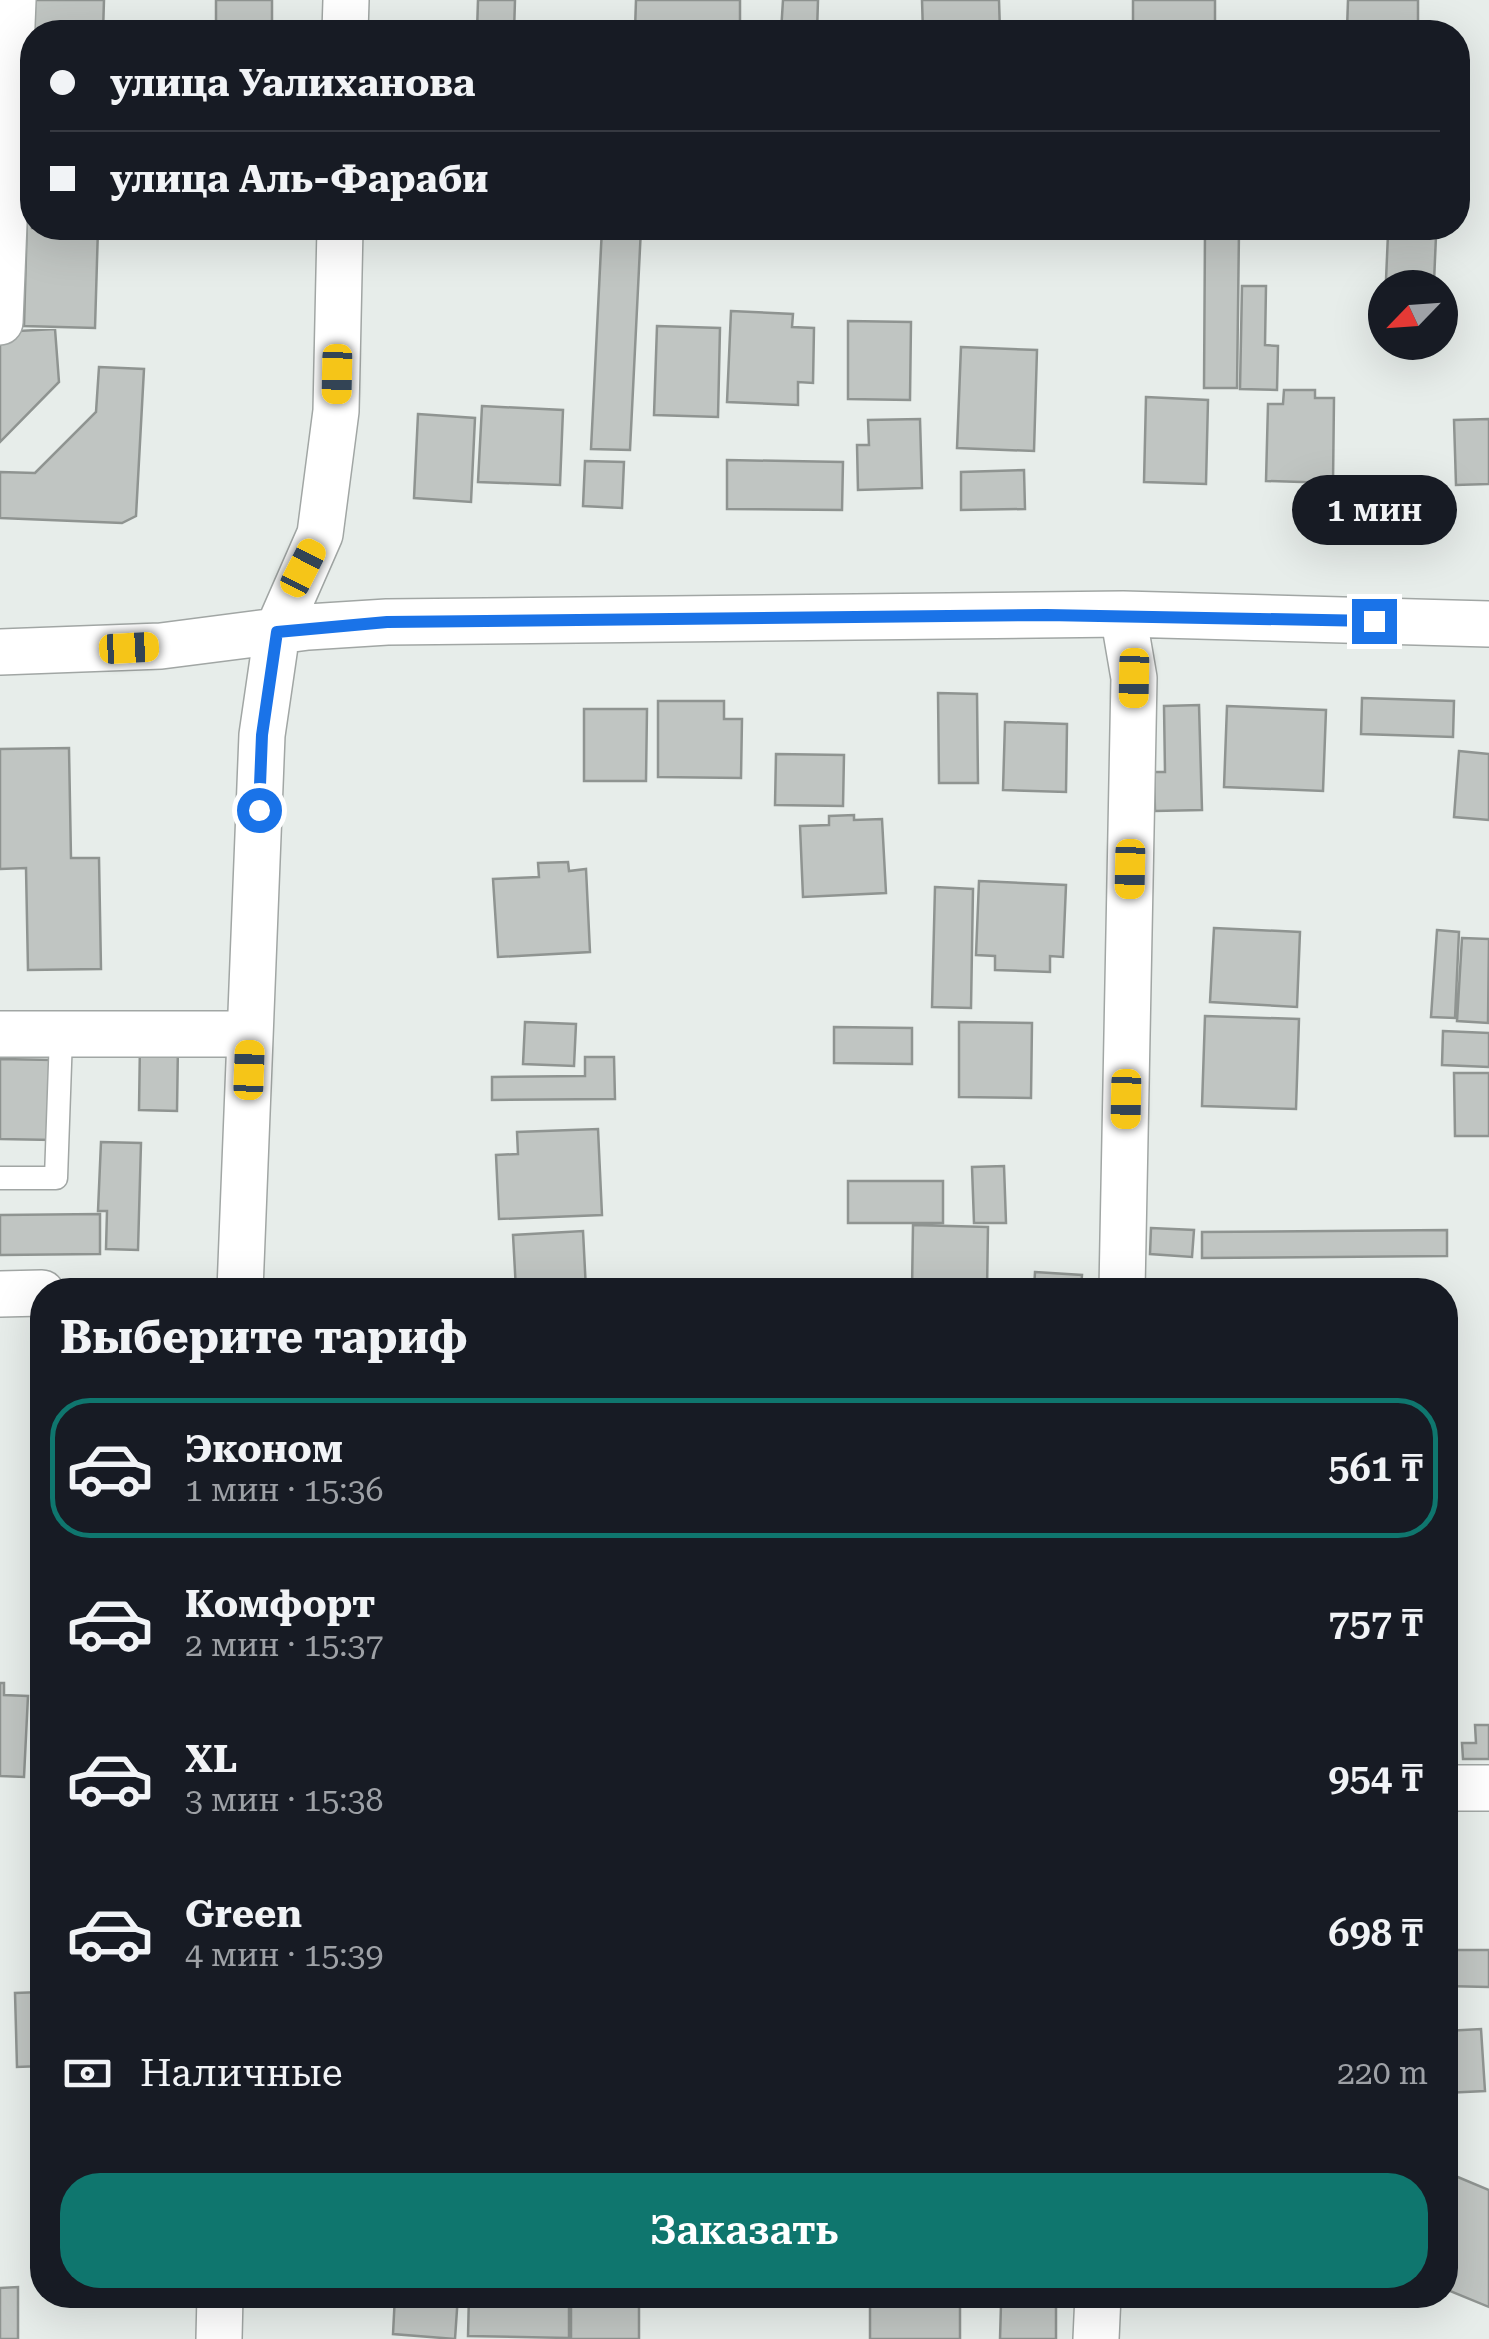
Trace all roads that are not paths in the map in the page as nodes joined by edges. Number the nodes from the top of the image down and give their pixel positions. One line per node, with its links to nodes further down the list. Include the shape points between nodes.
1 (13, 0): 3 (street)
2 (340, 240): 6 (street, via 336,411 320,534)
3 (0, 322)
4 (1123, 614): 5 (street); 6 (street, via 387,622); 13 (street, via 1134,678)
5 (1489, 624)
6 (277, 632): 7 (street, via 161,646); 9 (street, via 262,735)
7 (0, 652)
8 (0, 1034): 10 (street)
9 (250, 1034): 10 (street); 12 (street)
10 (61, 1036): 11 (lane, via 56,1178)
11 (0, 1178)
12 (240, 1278)
13 (1122, 1278)
14 (30, 1293): 15 (street)
15 (0, 1294)
16 (1458, 1788): 17 (street)
17 (1489, 1788)
18 (220, 2308): 20 (street)
19 (1097, 2308): 21 (street)
20 (219, 2339)
21 (1096, 2339)

